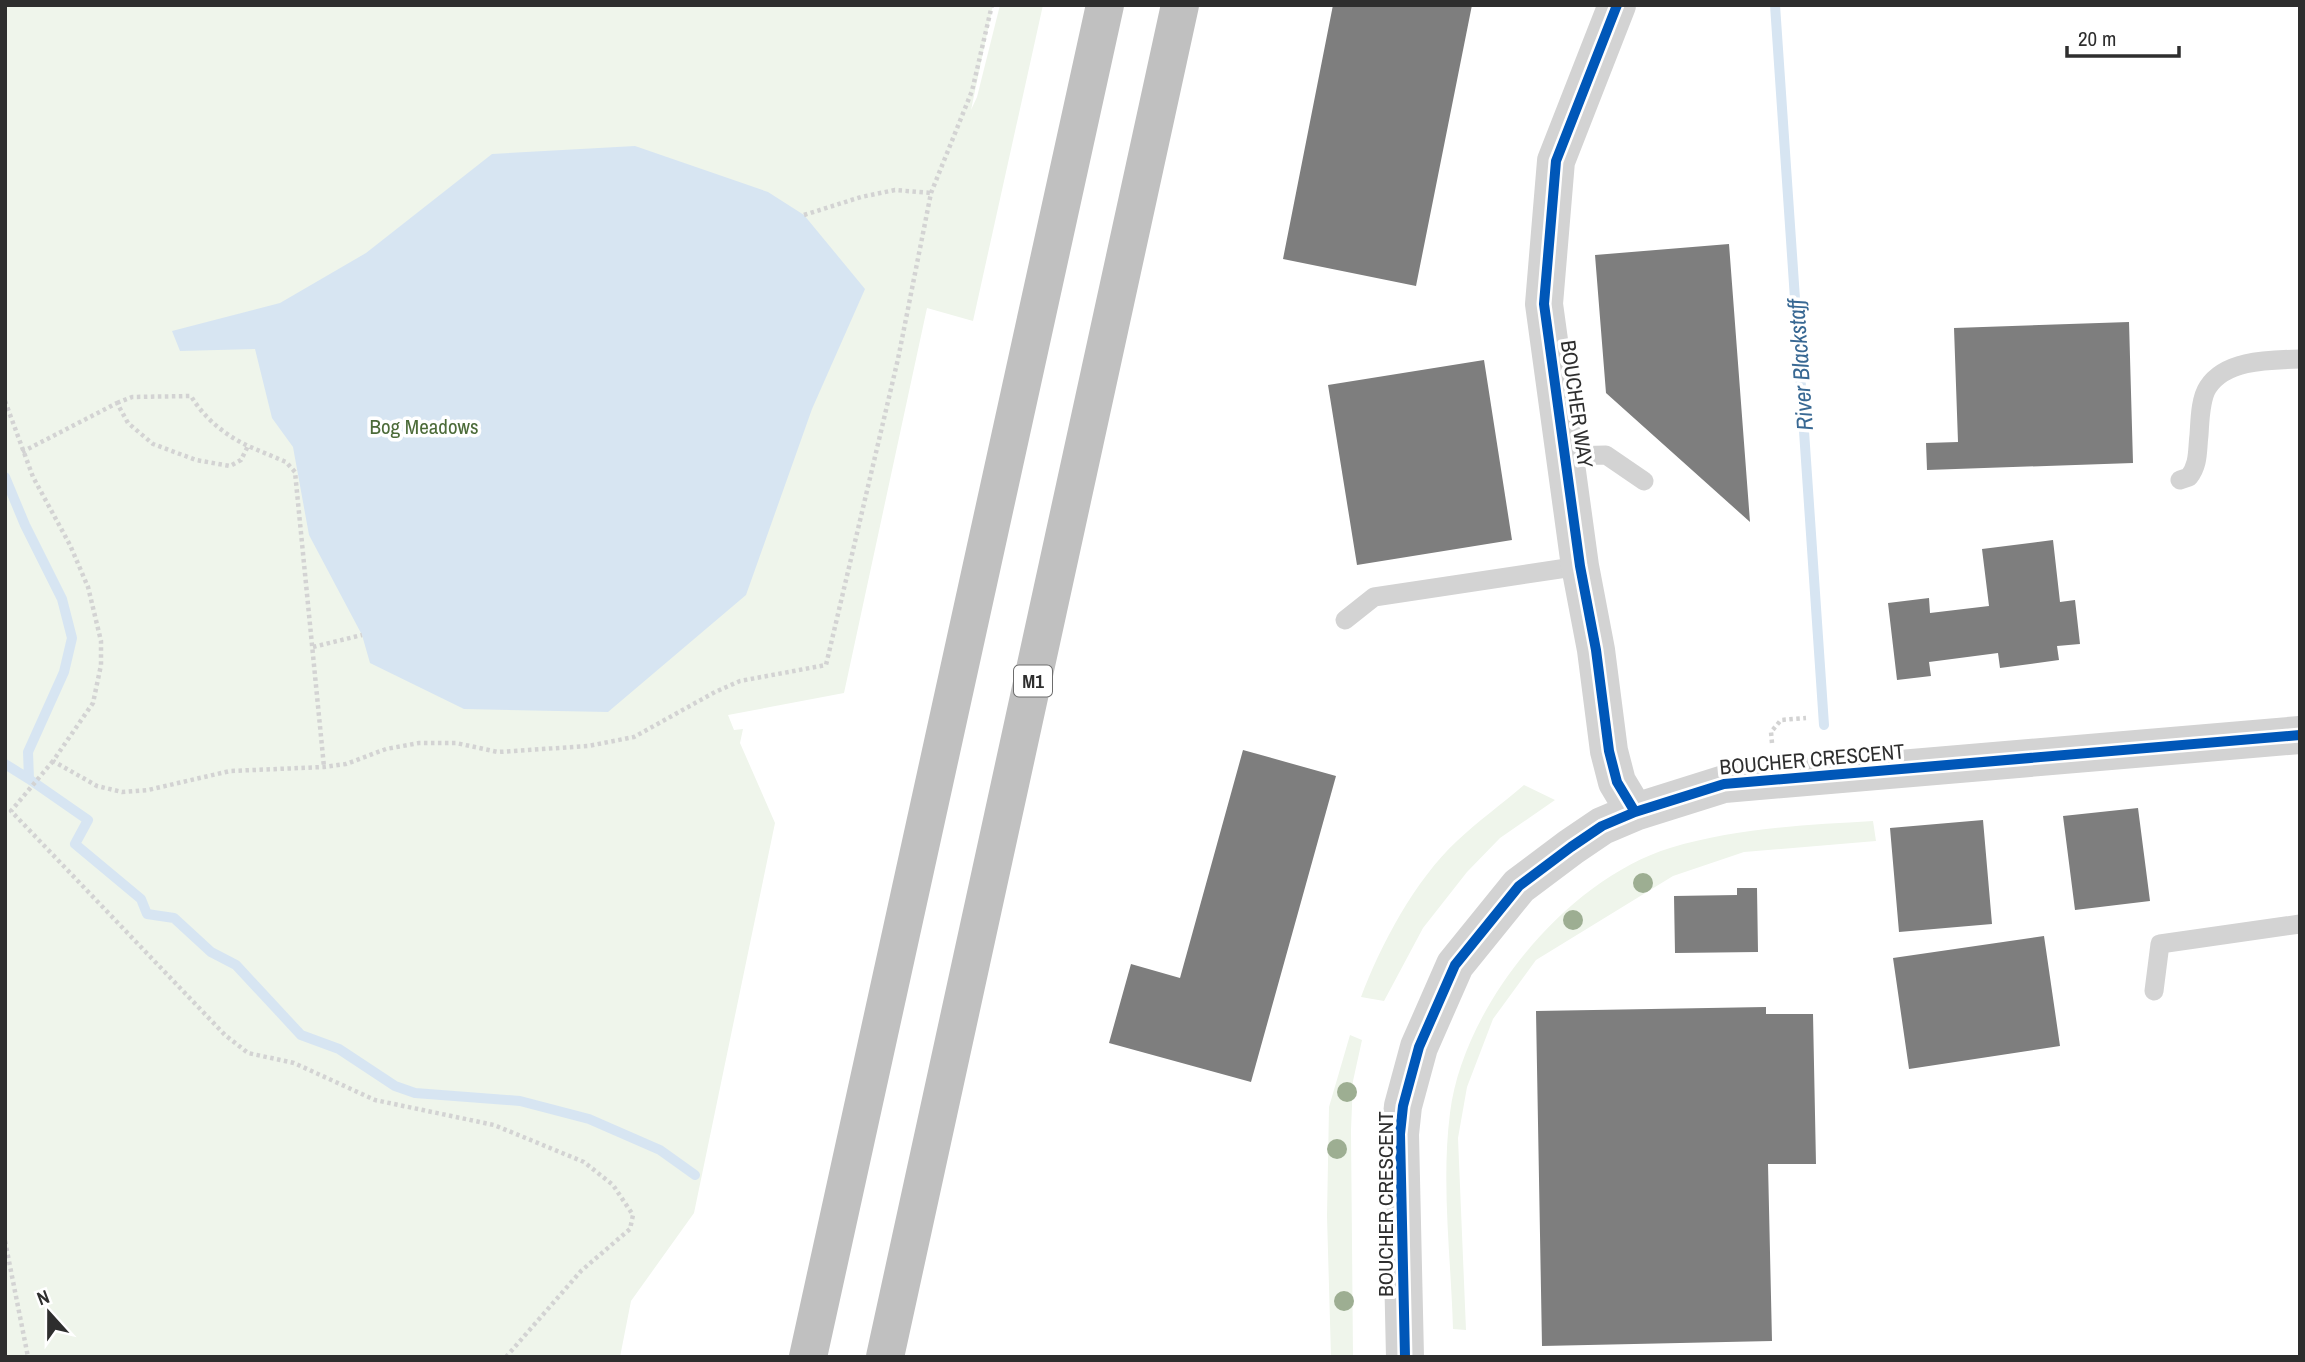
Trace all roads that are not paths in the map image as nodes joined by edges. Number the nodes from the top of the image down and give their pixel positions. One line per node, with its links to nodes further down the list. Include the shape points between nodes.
1 (1105, 5): 14 (highway)
2 (1180, 5): 15 (highway, M1)
3 (1617, 5): 5 (street, BOUCHER WAY, via 1556,161 1544,304)
4 (2300, 359): 6 (lane, via 2241,366 2221,374 2207,388 2196,467)
5 (1565, 456): 7 (lane, via 1606,455); 8 (street, BOUCHER WAY)
6 (2180, 480)
7 (1644, 481)
8 (1580, 566): 9 (lane, via 1374,597); 11 (street, BOUCHER WAY, via 1609,751 1617,782)
9 (1345, 620)
10 (2300, 735): 11 (street, BOUCHER CRESCENT, via 1724,785)
11 (1635, 812): 16 (street, BOUCHER CRESCENT, via 1602,826 1518,886 1455,965 1419,1047 1400,1134)
12 (2300, 924): 13 (lane, via 2160,944)
13 (2154, 991)
14 (808, 1357)
15 (885, 1357)
16 (1405, 1357)

